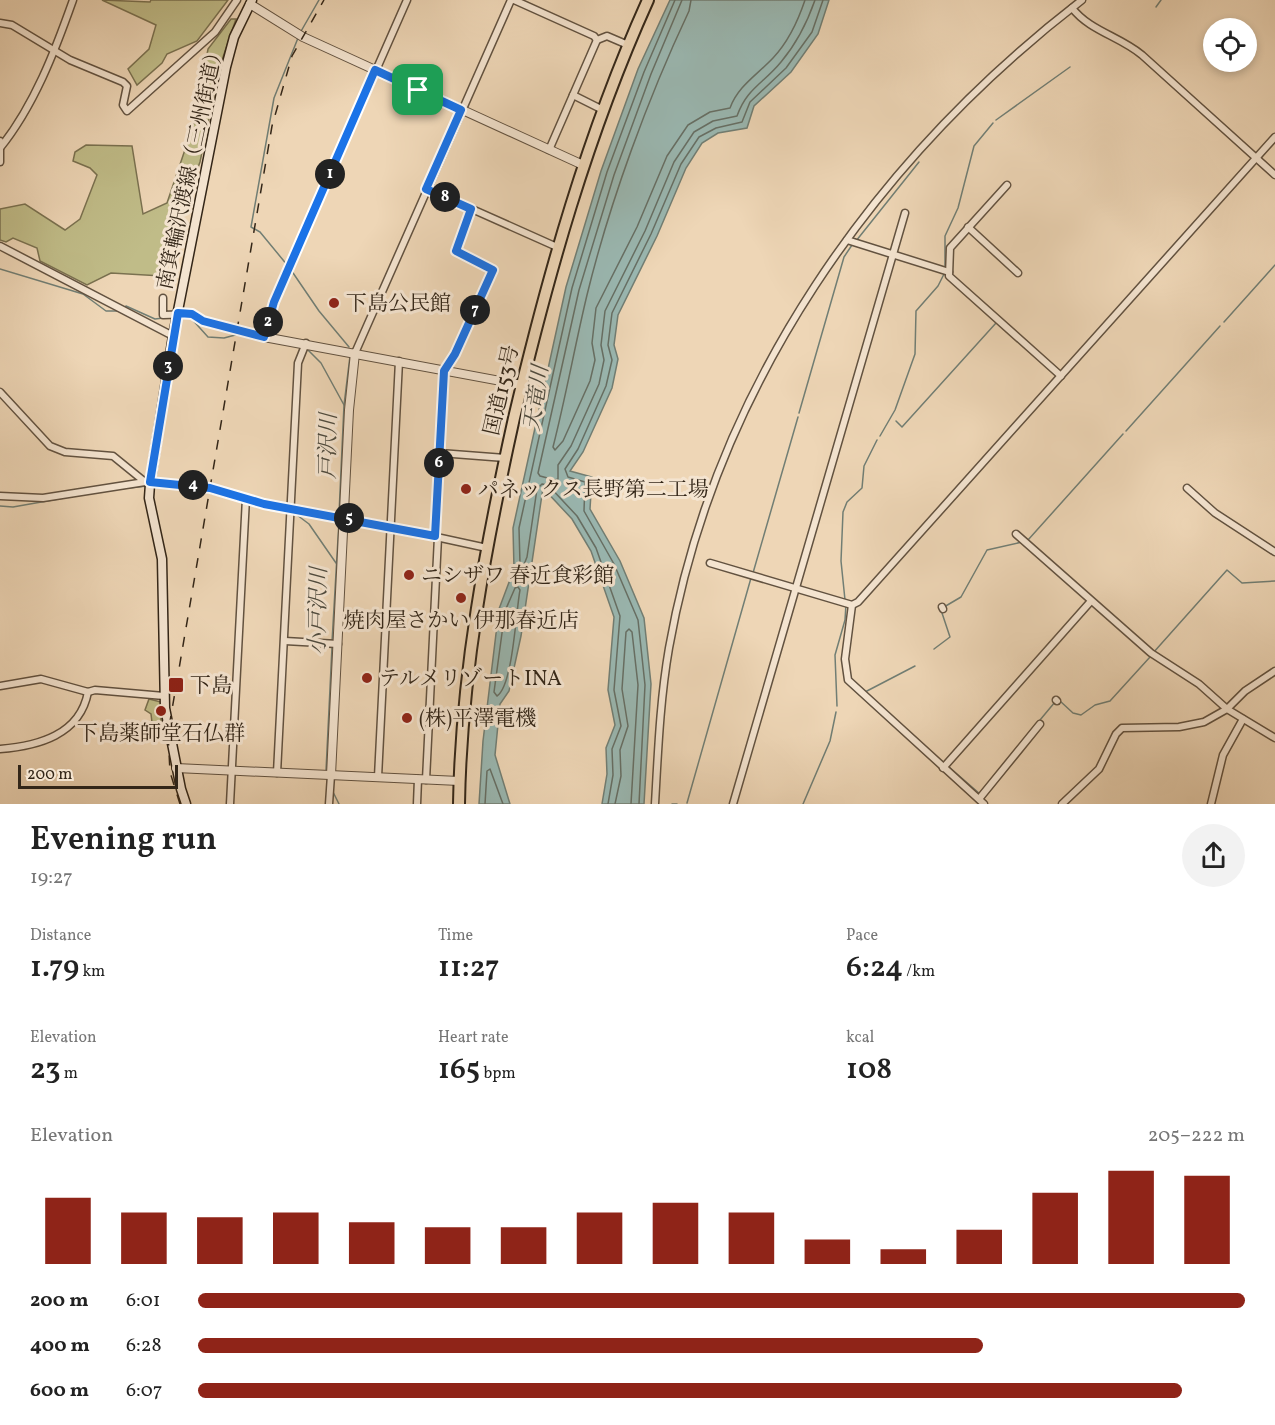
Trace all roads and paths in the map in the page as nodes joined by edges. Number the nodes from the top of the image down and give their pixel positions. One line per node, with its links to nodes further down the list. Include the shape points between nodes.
1 (73, 0): 12 (street)
2 (237, 0): 12 (street, via 215,32 127,111 123,105 127,86 123,82)
3 (407, 0): 13 (street)
4 (513, 0): 10 (street); 15 (street)
5 (648, 0): 11 (highway, 国道153号)
6 (1082, 0): 8 (street)
7 (251, 2): 13 (street, via 294,32); 37 (main road, 南箕輪沢渡線（三州街道）, via 234,37 226,67)
8 (1072, 8): 21 (street, via 1082,21 1142,54); 30 (street, via 941,124)
9 (0, 23): 12 (street, via 12,25)
10 (597, 40): 11 (street, via 607,36); 14 (street)
11 (628, 45): 16 (highway, 国道153号)
12 (53, 52): 19 (street, via 17,128)
13 (375, 70): 15 (street); 39 (street, via 274,302)
14 (573, 95): 16 (street); 20 (street)
15 (461, 110): 20 (street); 26 (street)
16 (603, 110): 23 (highway, 国道153号)
17 (1275, 138): 21 (street)
18 (0, 141): 19 (street)
19 (0, 148): 22 (street)
20 (549, 150): 23 (street)
21 (1256, 159): 24 (street); 44 (street)
22 (0, 162)
23 (583, 165): 32 (highway, 国道153号)
24 (1275, 176)
25 (1006, 185): 29 (street)
26 (426, 189): 27 (street); 41 (street)
27 (471, 209): 32 (street); 43 (street, via 456,251 493,270)
28 (905, 213): 33 (street)
29 (968, 227): 34 (street, via 950,248); 35 (street)
30 (847, 240): 33 (street); 91 (street, via 771,356 708,502 669,648)
31 (0, 246): 38 (street)
32 (557, 248): 45 (highway, 国道153号)
33 (893, 255): 34 (street); 61 (street)
34 (949, 272): 44 (street)
35 (1018, 273)
36 (163, 298): 37 (street, via 162,315)
37 (178, 313): 38 (main road, 南箕輪沢渡線（三州街道）); 39 (street)
38 (173, 336): 49 (main road, 南箕輪沢渡線（三州街道）)
39 (264, 337): 40 (street)
40 (305, 346): 41 (street); 53 (street, via 298,363)
41 (355, 353): 42 (street); 54 (street)
42 (399, 361): 43 (street); 55 (street)
43 (444, 371): 45 (street); 47 (street)
44 (1061, 376): 63 (street, via 872,586)
45 (522, 385): 48 (highway, 国道153号)
46 (0, 392): 49 (street, via 50,446 74,454 113,456)
47 (440, 453): 48 (street); 57 (street)
48 (505, 458): 58 (highway, 国道153号)
49 (149, 484): 51 (street, via 43,498); 52 (street, via 210,488); 71 (main road, 南箕輪沢渡線（三州街道）, via 162,558)
50 (1187, 488): 59 (street, via 1215,513)
51 (0, 496)
52 (246, 501): 53 (street); 79 (street)
53 (290, 511): 54 (street); 64 (street)
54 (344, 518): 55 (street); 65 (street)
55 (391, 527): 57 (street); 82 (street)
56 (1016, 534): 62 (street)
57 (436, 536): 58 (street); 83 (street)
58 (487, 548): 68 (highway, 国道153号)
59 (1275, 552)
60 (710, 563): 61 (street)
61 (797, 588): 63 (street); 92 (street)
62 (1091, 601): 72 (street, via 1151,654 1198,684); 78 (street)
63 (848, 604): 78 (street, via 844,667 848,680)
64 (285, 642): 65 (street); 80 (street)
65 (334, 644): 81 (street)
66 (1275, 671): 72 (street)
67 (456, 684): 68 (street)
68 (468, 684): 84 (highway, 国道153号)
69 (0, 686): 70 (street, via 41,679)
70 (88, 692): 71 (street); 76 (street, via 82,712 62,732 31,746)
71 (164, 696): 77 (main road, 南箕輪沢渡線（三州街道）)
72 (1227, 709): 73 (street); 93 (street, via 1192,726 1122,728 1099,769)
73 (1243, 719): 75 (street); 94 (street, via 1223,755)
74 (1040, 724): 85 (street)
75 (1275, 738)
76 (0, 749)
77 (176, 768): 79 (street); 86 (main road, 南箕輪沢渡線（三州街道）)
78 (943, 768): 85 (street)
79 (231, 770): 80 (street); 87 (street)
80 (277, 772): 81 (street)
81 (328, 777): 82 (street); 88 (street)
82 (378, 777): 83 (street)
83 (422, 780): 84 (street); 89 (street)
84 (459, 781): 90 (highway, 国道153号)
85 (981, 802)
86 (186, 804)
87 (230, 804)
88 (328, 804)
89 (417, 804)
90 (459, 804)
91 (655, 804)
92 (733, 804)
93 (1062, 804)
94 (1212, 804)

